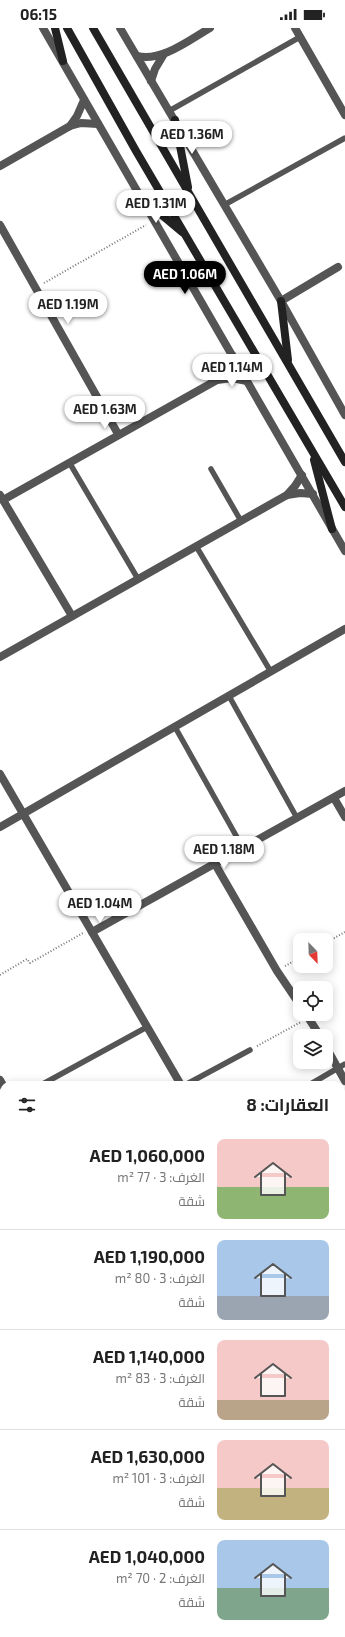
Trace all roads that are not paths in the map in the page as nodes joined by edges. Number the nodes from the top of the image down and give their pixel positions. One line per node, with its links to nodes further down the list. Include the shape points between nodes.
1 (42, 28): 11 (street)
2 (55, 28): 11 (main road)
3 (67, 28): 25 (main road)
4 (93, 28): 21 (main road)
5 (120, 28): 10 (street)
6 (210, 28): 9 (street)
7 (295, 28): 8 (street)
8 (300, 37): 14 (lane); 15 (street)
9 (165, 54): 10 (street, via 148,58); 12 (street)
10 (137, 56): 12 (street)
11 (62, 61): 13 (street)
12 (151, 81): 14 (street)
13 (84, 100): 17 (street); 18 (street)
14 (169, 111): 16 (street)
15 (345, 115)
16 (175, 120): 21 (main road); 23 (street)
17 (98, 124): 18 (street, via 81,123); 22 (street)
18 (70, 126): 20 (street)
19 (345, 138): 23 (lane)
20 (0, 166)
21 (190, 194): 29 (main road)
22 (138, 196): 25 (main road); 28 (street)
23 (224, 205): 27 (street)
24 (0, 225): 33 (street)
25 (187, 236): 34 (main road)
26 (338, 267): 27 (street)
27 (281, 301): 29 (main road); 32 (street)
28 (232, 355): 30 (street, via 228,366); 31 (street)
29 (288, 365): 35 (main road)
30 (217, 380): 31 (street, via 232,378); 33 (street)
31 (247, 381): 38 (street)
32 (345, 415)
33 (118, 434): 36 (street)
34 (312, 451): 42 (main road); 44 (main road)
35 (344, 459)
36 (69, 462): 41 (street); 47 (lane)
37 (211, 469): 43 (lane)
38 (302, 475): 39 (street); 40 (street)
39 (313, 494): 40 (street); 44 (street)
40 (287, 495): 43 (street)
41 (1, 498): 48 (street)
42 (345, 507)
43 (241, 521): 45 (street)
44 (332, 529): 46 (street)
45 (196, 546): 47 (street); 51 (lane)
46 (345, 551)
47 (138, 579): 48 (street)
48 (72, 616): 50 (street)
49 (345, 629): 51 (street)
50 (0, 657)
51 (271, 672): 52 (street)
52 (228, 696): 53 (street); 59 (lane)
53 (175, 727): 57 (street); 61 (lane)
54 (0, 774): 57 (street)
55 (345, 791): 56 (street)
56 (334, 798): 58 (street); 59 (street)
57 (23, 813): 60 (street); 63 (street)
58 (345, 817)
59 (297, 818): 61 (street)
60 (0, 827)
61 (243, 848): 62 (street)
62 (215, 864): 63 (street); 64 (street)
63 (91, 930): 65 (street)
64 (293, 995)
65 (147, 1027): 69 (lane); 70 (street)
66 (250, 1050): 71 (lane)
67 (333, 1056): 68 (street)
68 (341, 1066): 72 (lane); 73 (street)
69 (49, 1081)
70 (179, 1081)
71 (192, 1081)
72 (316, 1081)
73 (345, 1081)

